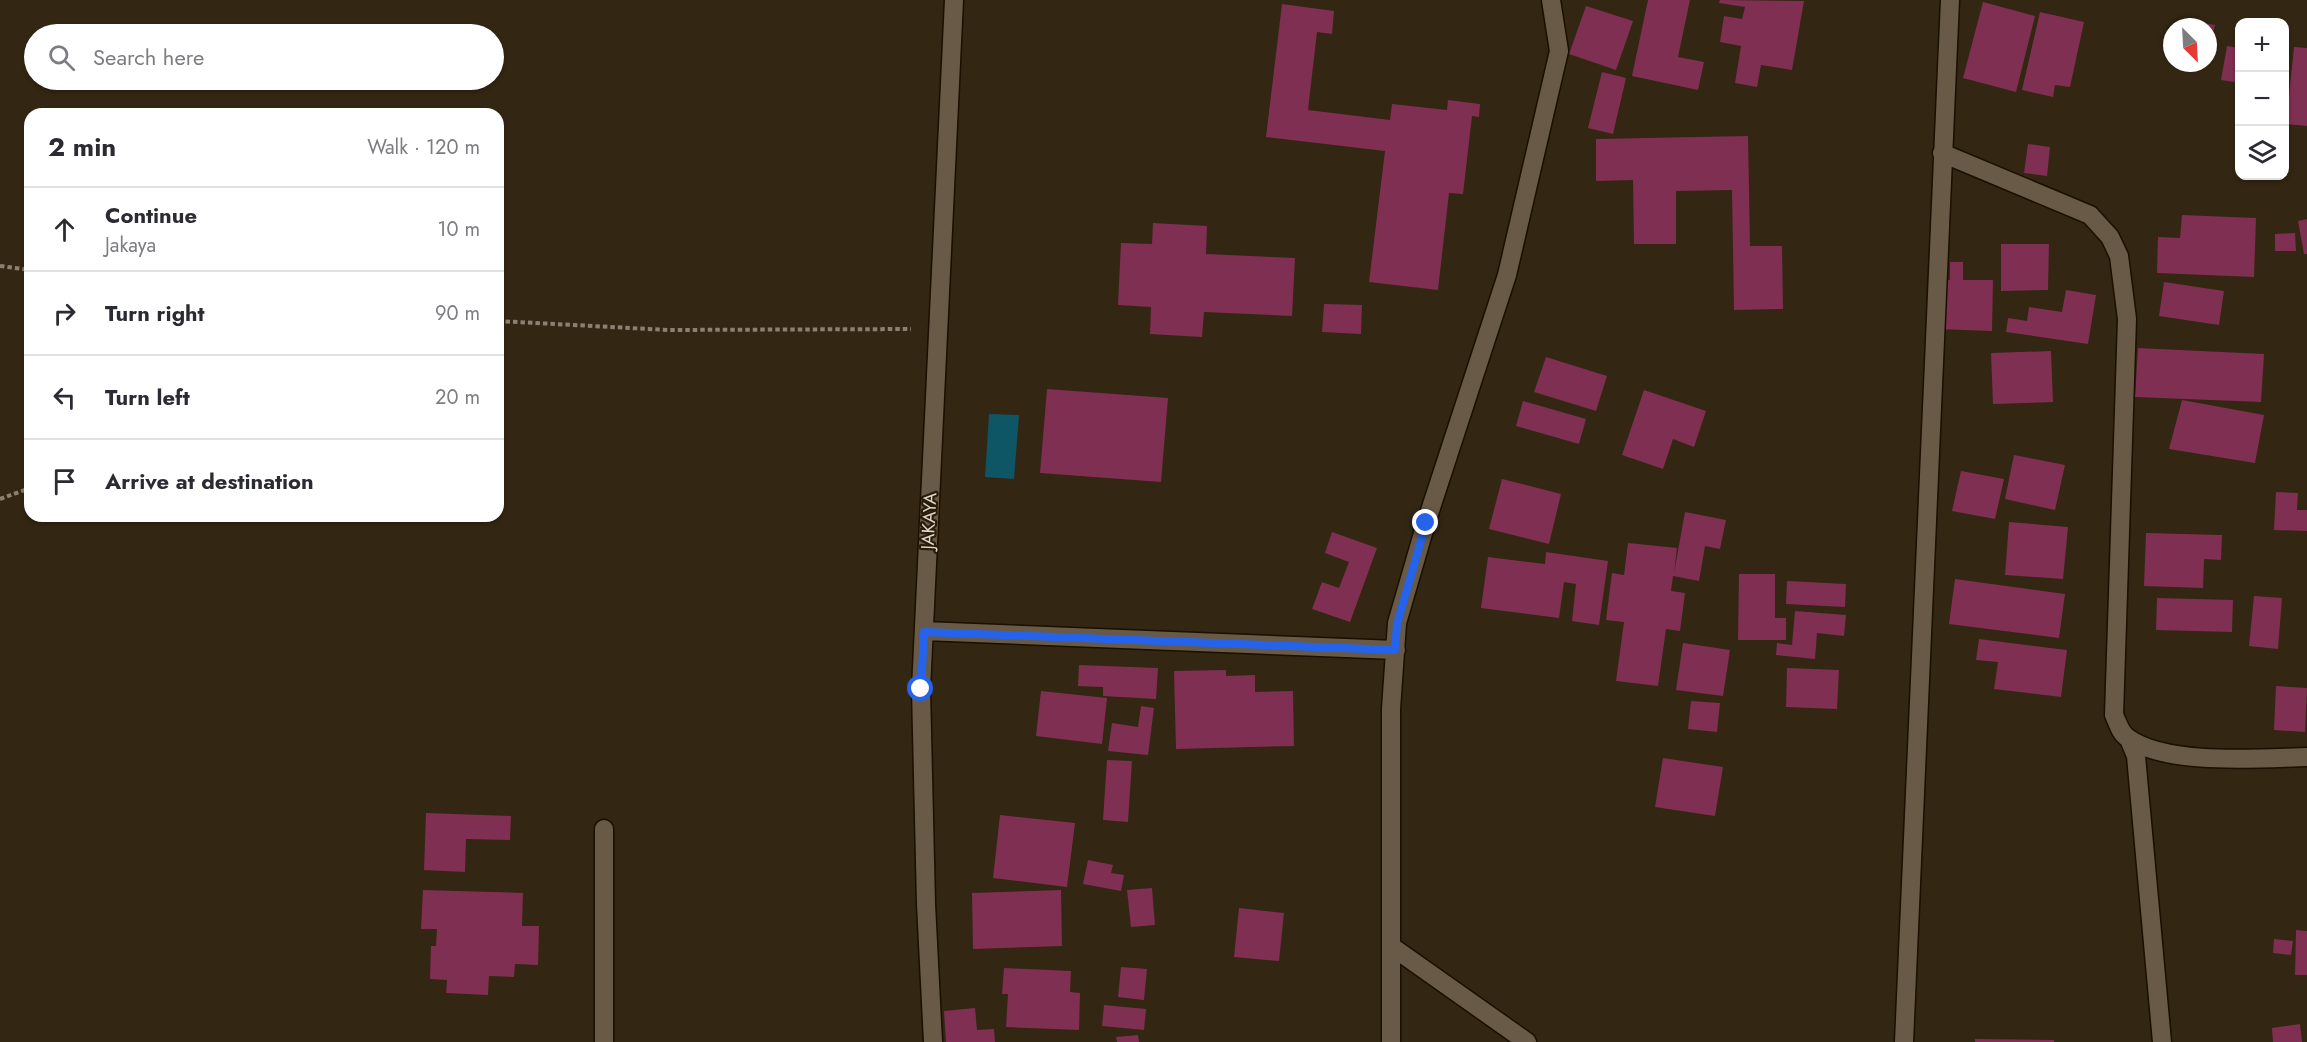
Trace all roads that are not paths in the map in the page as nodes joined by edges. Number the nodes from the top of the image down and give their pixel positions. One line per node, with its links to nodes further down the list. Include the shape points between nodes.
1 (954, 0): 5 (street, JAKAYA)
2 (1551, 0): 6 (street, via 1559,51 1510,264 1426,523 1397,624)
3 (1950, 0): 4 (street)
4 (1942, 153): 7 (street, via 2090,215 2110,237 2119,256 2127,319 2114,715); 15 (street)
5 (924, 632): 6 (street); 12 (street, JAKAYA, via 926,904)
6 (1395, 650): 10 (street, via 1391,709)
7 (2129, 739): 8 (street, via 2201,759); 16 (street, via 2136,756)
8 (2307, 757)
9 (604, 829): 11 (street)
10 (1391, 946): 13 (street); 14 (street)
11 (604, 1042)
12 (933, 1042)
13 (1392, 1042)
14 (1527, 1042)
15 (1904, 1042)
16 (2162, 1042)

